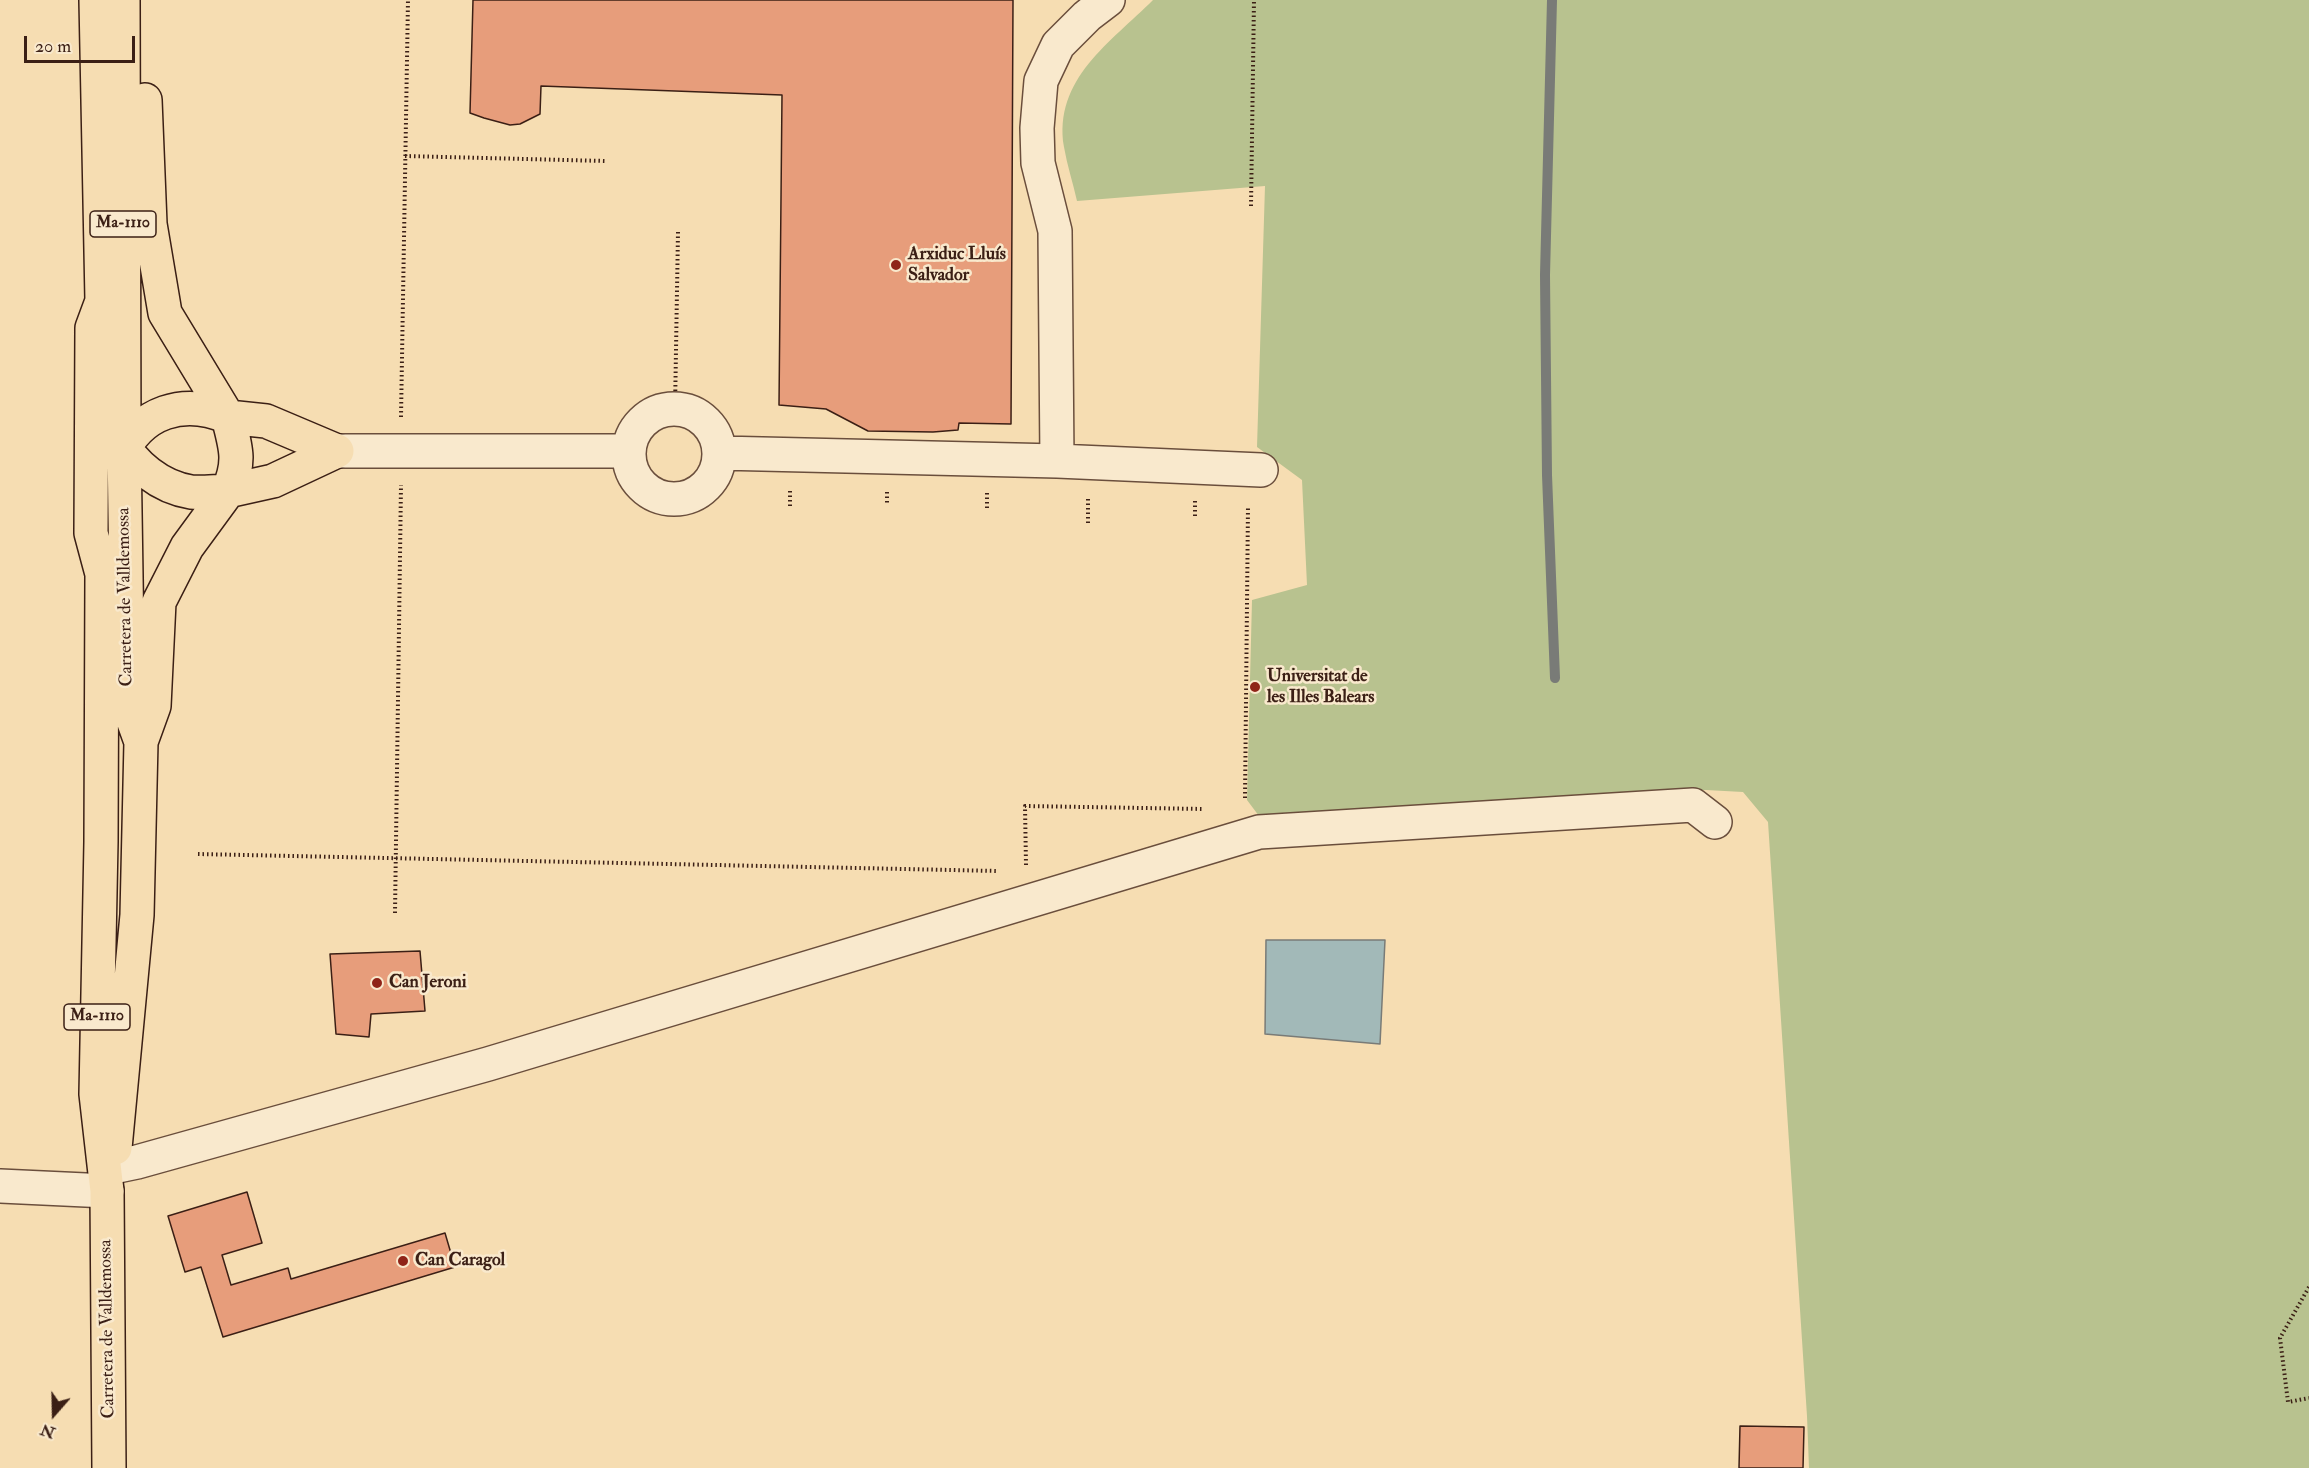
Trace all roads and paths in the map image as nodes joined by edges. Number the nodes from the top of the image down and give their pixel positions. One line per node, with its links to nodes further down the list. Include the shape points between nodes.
1 (96, 0): 9 (main road, Carretera de Valldemossa / Ma-1110)
2 (1108, 0): 16 (street, via 1058,45 1041,81 1038,163 1055,231)
3 (1254, 0): 7 (path)
4 (123, 16): 11 (main road, via 143,52 150,224 165,313); 12 (main road, Carretera de Valldemossa / Ma-1110)
5 (404, 156): 6 (path)
6 (605, 161)
7 (1251, 206)
8 (678, 232): 10 (path)
9 (102, 302): 12 (main road, via 111,329 110,420); 19 (main road, Carretera de Valldemossa / Ma-1110, via 92,328 91,533)
10 (675, 409): 14 (street, via 653,414 641,423); 15 (street, via 698,416 710,426)
11 (228, 417): 12 (main road, via 208,409 170,410 141,425); 13 (main road, via 266,421); 18 (main road, via 237,470)
12 (124, 447): 18 (main road, via 139,466 163,483 191,492); 19 (main road, via 111,478 114,534); 20 (main road, Carretera de Valldemossa / Ma-1110, via 128,706)
13 (337, 451): 14 (street); 18 (main road, via 273,481)
14 (628, 452): 15 (street, via 637,481 648,492 675,500 690,498 712,480)
15 (720, 453): 16 (street)
16 (1057, 461): 17 (street)
17 (1255, 470): 21 (path)
18 (228, 491): 20 (main road, via 187,547 159,603 154,706)
19 (102, 574): 27 (main road, Carretera de Valldemossa / Ma-1110, via 96,1094)
20 (141, 742): 27 (main road, Carretera de Valldemossa / Ma-1110, via 137,915)
21 (1245, 799)
22 (1210, 810): 26 (path, via 1025,806)
23 (1714, 822): 27 (street, via 1693,805 1259,831 500,1060 138,1162)
24 (198, 854): 25 (path)
25 (1002, 871)
26 (1026, 872)
27 (110, 1179): 28 (street); 31 (main road, Carretera de Valldemossa / Ma-1110)
28 (0, 1186)
29 (2309, 1287): 30 (path, via 2280,1338 2288,1402)
30 (2309, 1398)
31 (109, 1468)

